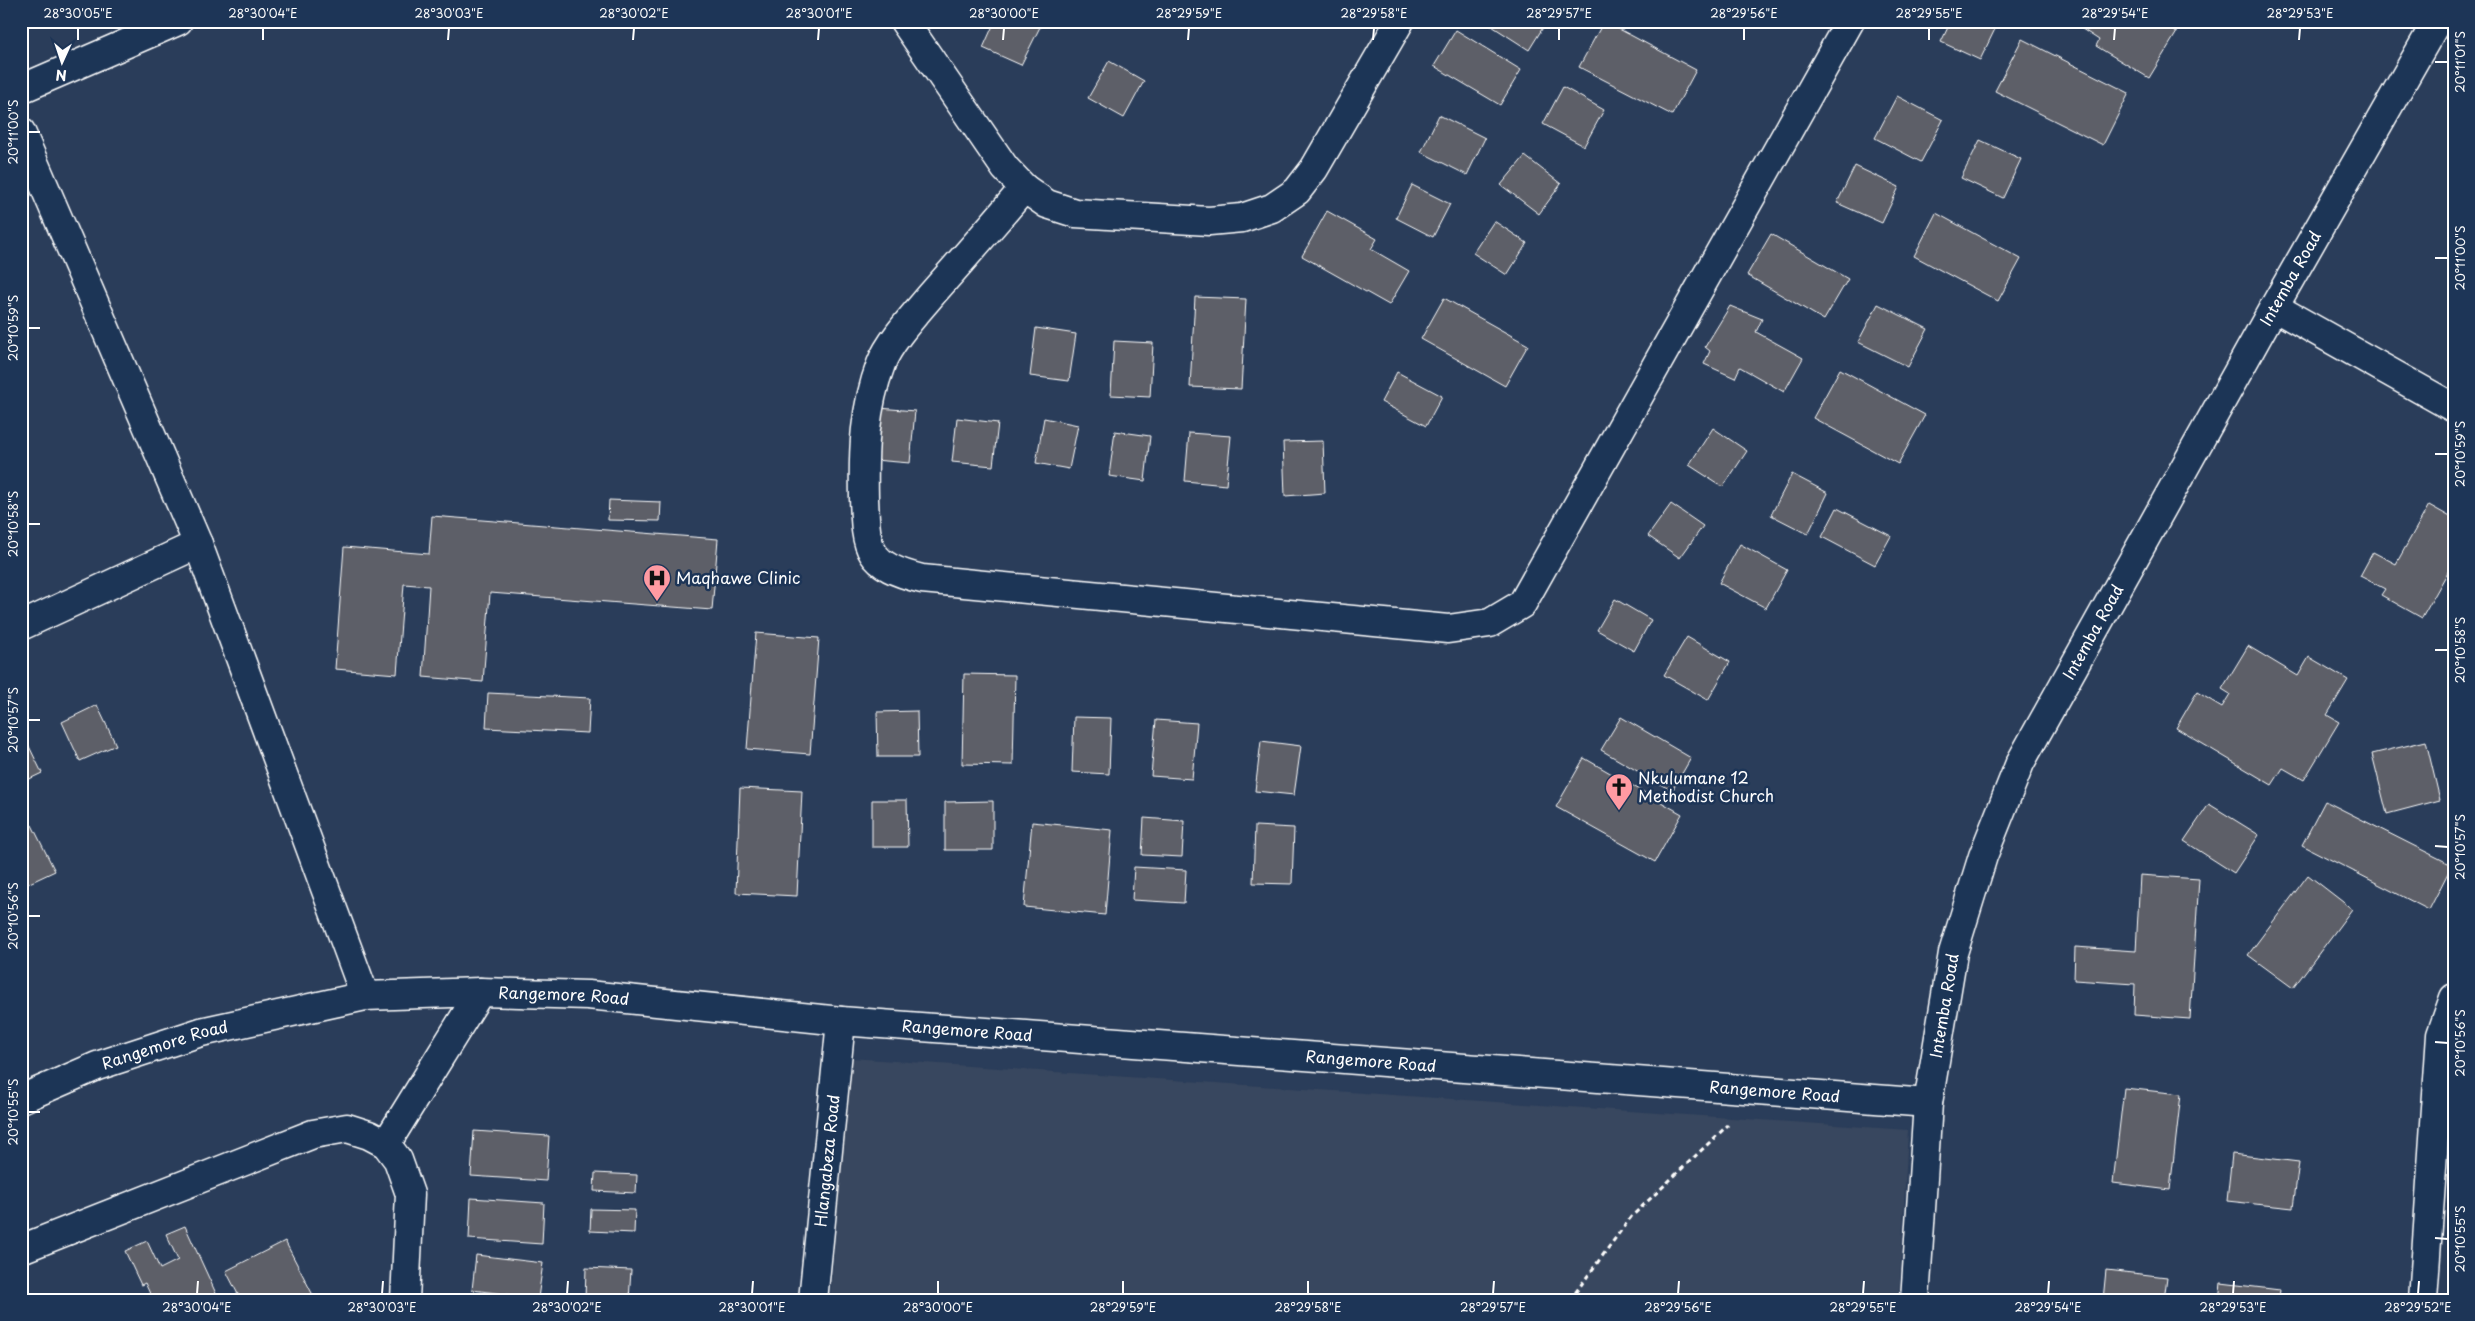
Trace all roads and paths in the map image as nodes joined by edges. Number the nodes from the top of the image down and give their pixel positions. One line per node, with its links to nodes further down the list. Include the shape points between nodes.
1 (178, 21): 6 (street)
2 (904, 21): 8 (street, via 1005,168)
3 (1400, 21): 8 (street, via 1314,169 1296,191 1272,208 1242,218 1209,220 1075,213 1047,204)
4 (1850, 21): 8 (street, via 1522,604 1490,623 1448,629 922,579 894,572 874,556 866,538 862,449 881,362 907,323)
5 (2437, 21): 9 (street, Intemba Road)
6 (21, 90)
7 (21, 132): 11 (street)
8 (1024, 188)
9 (2274, 307): 10 (street); 19 (street, Intemba Road, via 2020,764 1983,856 1953,953)
10 (2454, 408)
11 (198, 544): 12 (street); 14 (street)
12 (21, 626)
13 (480, 992): 14 (street, Rangemore Road); 16 (street, Rangemore Road, via 588,995); 20 (street)
14 (365, 996): 18 (street, Rangemore Road, via 201,1032 97,1066)
15 (2454, 998): 26 (street, via 2441,1035)
16 (841, 1021): 17 (street, Rangemore Road); 23 (street, Hlangabeza Road)
17 (1763, 1092): 19 (street, Rangemore Road); 24 (path, via 1631,1217)
18 (21, 1099)
19 (1928, 1103): 25 (street, Intemba Road)
20 (386, 1144): 21 (street, via 347,1128 314,1134); 22 (street, via 398,1160 410,1194)
21 (21, 1250)
22 (405, 1300)
23 (813, 1300)
24 (1570, 1300)
25 (1915, 1300)
26 (2423, 1300)

